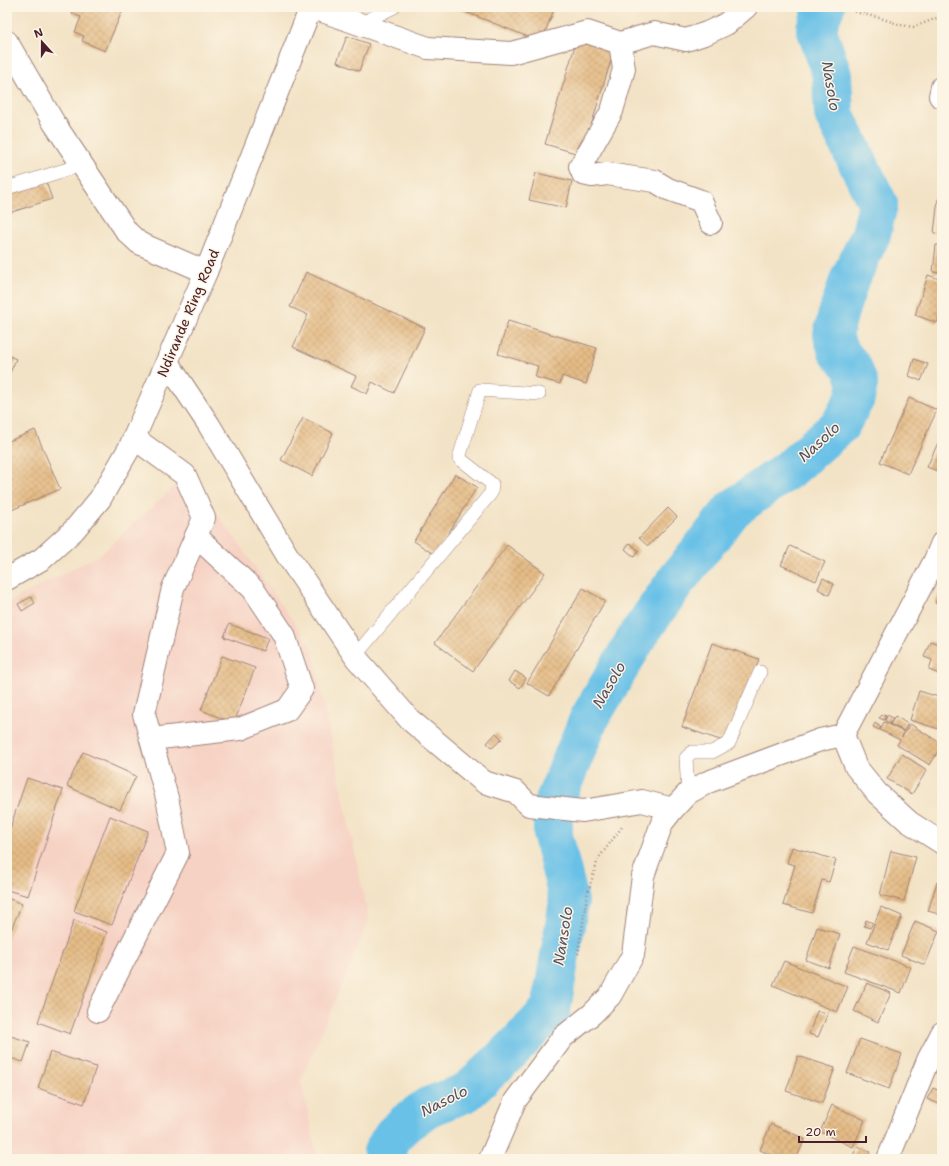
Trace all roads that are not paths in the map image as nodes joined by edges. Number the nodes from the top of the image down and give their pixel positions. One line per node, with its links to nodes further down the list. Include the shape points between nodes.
1 (311, 7): 4 (street); 10 (street, Ndirande Ring Road)
2 (394, 7): 4 (lane)
3 (746, 7): 6 (street, via 726,24 686,40 654,33)
4 (360, 24): 6 (street, via 428,48 511,53 587,32)
5 (7, 42): 7 (street)
6 (620, 43): 9 (street, via 624,69 612,111 580,167 583,174 607,174 655,181 668,189 702,201)
7 (81, 165): 8 (lane); 10 (street, via 127,232 138,243)
8 (7, 188)
9 (711, 223)
10 (206, 272): 11 (street, Ndirande Ring Road)
11 (167, 362): 13 (street, Ndirande Ring Road); 17 (street, via 210,425 287,555)
12 (539, 394): 17 (lane, via 480,390 459,458 492,484 491,493)
13 (134, 438): 14 (street, via 185,475 204,518); 16 (street, Ndirande Ring Road, via 100,499 74,530 42,559)
14 (196, 536): 20 (street, via 173,588 144,714); 20 (street, via 258,596 284,635 302,689 287,710 240,729)
15 (942, 543): 19 (street)
16 (7, 579)
17 (355, 656): 22 (street, via 410,720 484,782 516,792 529,805 583,811 642,801)
18 (760, 672): 21 (lane, via 729,743 712,752 692,752 686,758)
19 (842, 735): 21 (street, via 820,740 708,782); 23 (street, via 856,767 877,793 909,822)
20 (151, 739): 24 (street, via 178,853)
21 (688, 793): 22 (street)
22 (673, 809): 26 (street, via 662,823 643,876 633,955 610,996 563,1037 515,1101)
23 (942, 844)
24 (98, 1011)
25 (942, 1033): 27 (street, via 928,1060)
26 (490, 1159)
27 (888, 1159)

